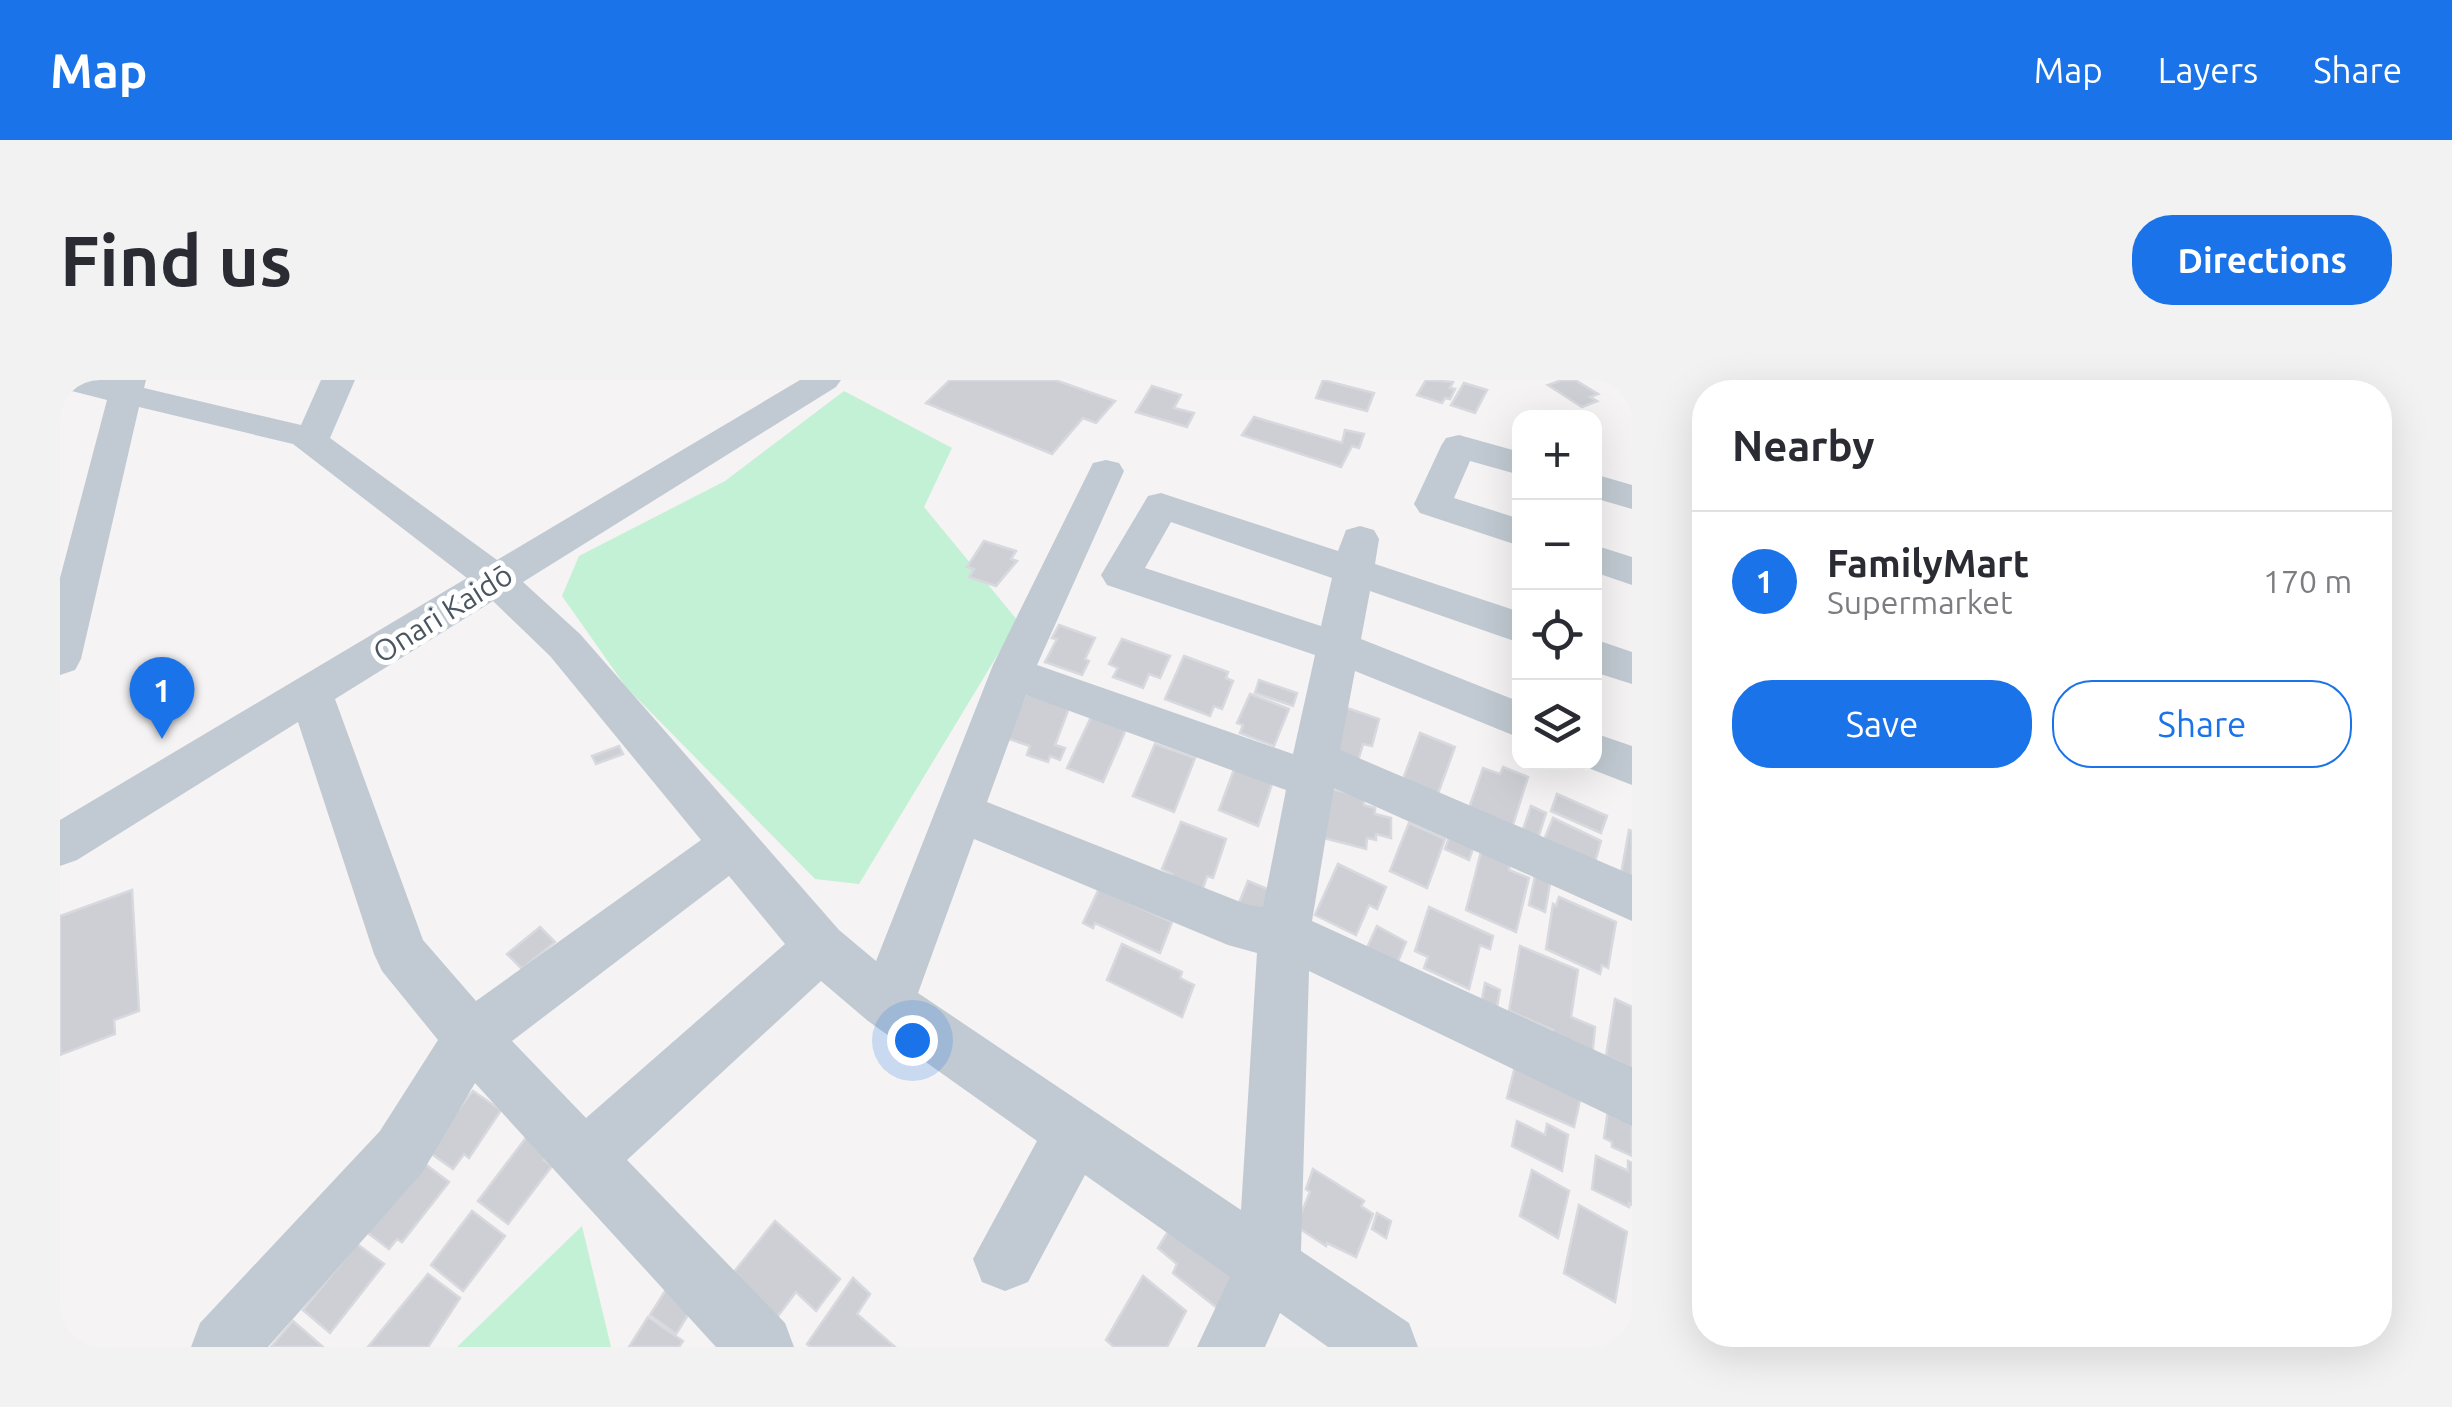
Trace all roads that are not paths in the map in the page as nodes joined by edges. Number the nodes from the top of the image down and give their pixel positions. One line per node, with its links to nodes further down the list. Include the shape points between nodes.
1 (67, 380): 4 (street)
2 (338, 380): 5 (street)
3 (824, 380): 14 (street, Onari Kaidō)
4 (127, 386): 5 (street); 15 (street)
5 (311, 442): 14 (street)
6 (1512, 462): 10 (street, via 1460,446 1433,504)
7 (1106, 471): 21 (street)
8 (1602, 488): 9 (street)
9 (1632, 497)
10 (1512, 530)
11 (1357, 554): 16 (street); 17 (street); 17 (street, via 1161,506 1121,576)
12 (1602, 561): 13 (street)
13 (1632, 571)
14 (497, 581): 22 (street, Onari Kaidō); 29 (street, via 565,645)
15 (68, 585): 18 (street)
16 (1512, 624)
17 (1338, 646): 23 (street); 26 (street)
18 (60, 654)
19 (1602, 658): 20 (street)
20 (1632, 668)
21 (1012, 673): 26 (street); 27 (street)
22 (312, 696): 28 (street, Onari Kaidō); 34 (street, via 401,954)
23 (1512, 717)
24 (1602, 754): 25 (street)
25 (1632, 766)
26 (1312, 769): 30 (street); 31 (street)
27 (959, 812): 31 (street, via 1246,928); 33 (street)
28 (60, 846)
29 (731, 846): 32 (street); 34 (street)
30 (1632, 900)
31 (1284, 933): 35 (street); 39 (street)
32 (820, 948): 33 (street); 37 (street)
33 (887, 1003): 36 (street)
34 (471, 1038): 37 (street); 40 (street, via 402,1152)
35 (1632, 1097)
36 (1075, 1132): 38 (street); 39 (street)
37 (583, 1160): 41 (street)
38 (1005, 1259)
39 (1269, 1267): 42 (street); 43 (street)
40 (224, 1347)
41 (761, 1347)
42 (1230, 1347)
43 (1385, 1347)

